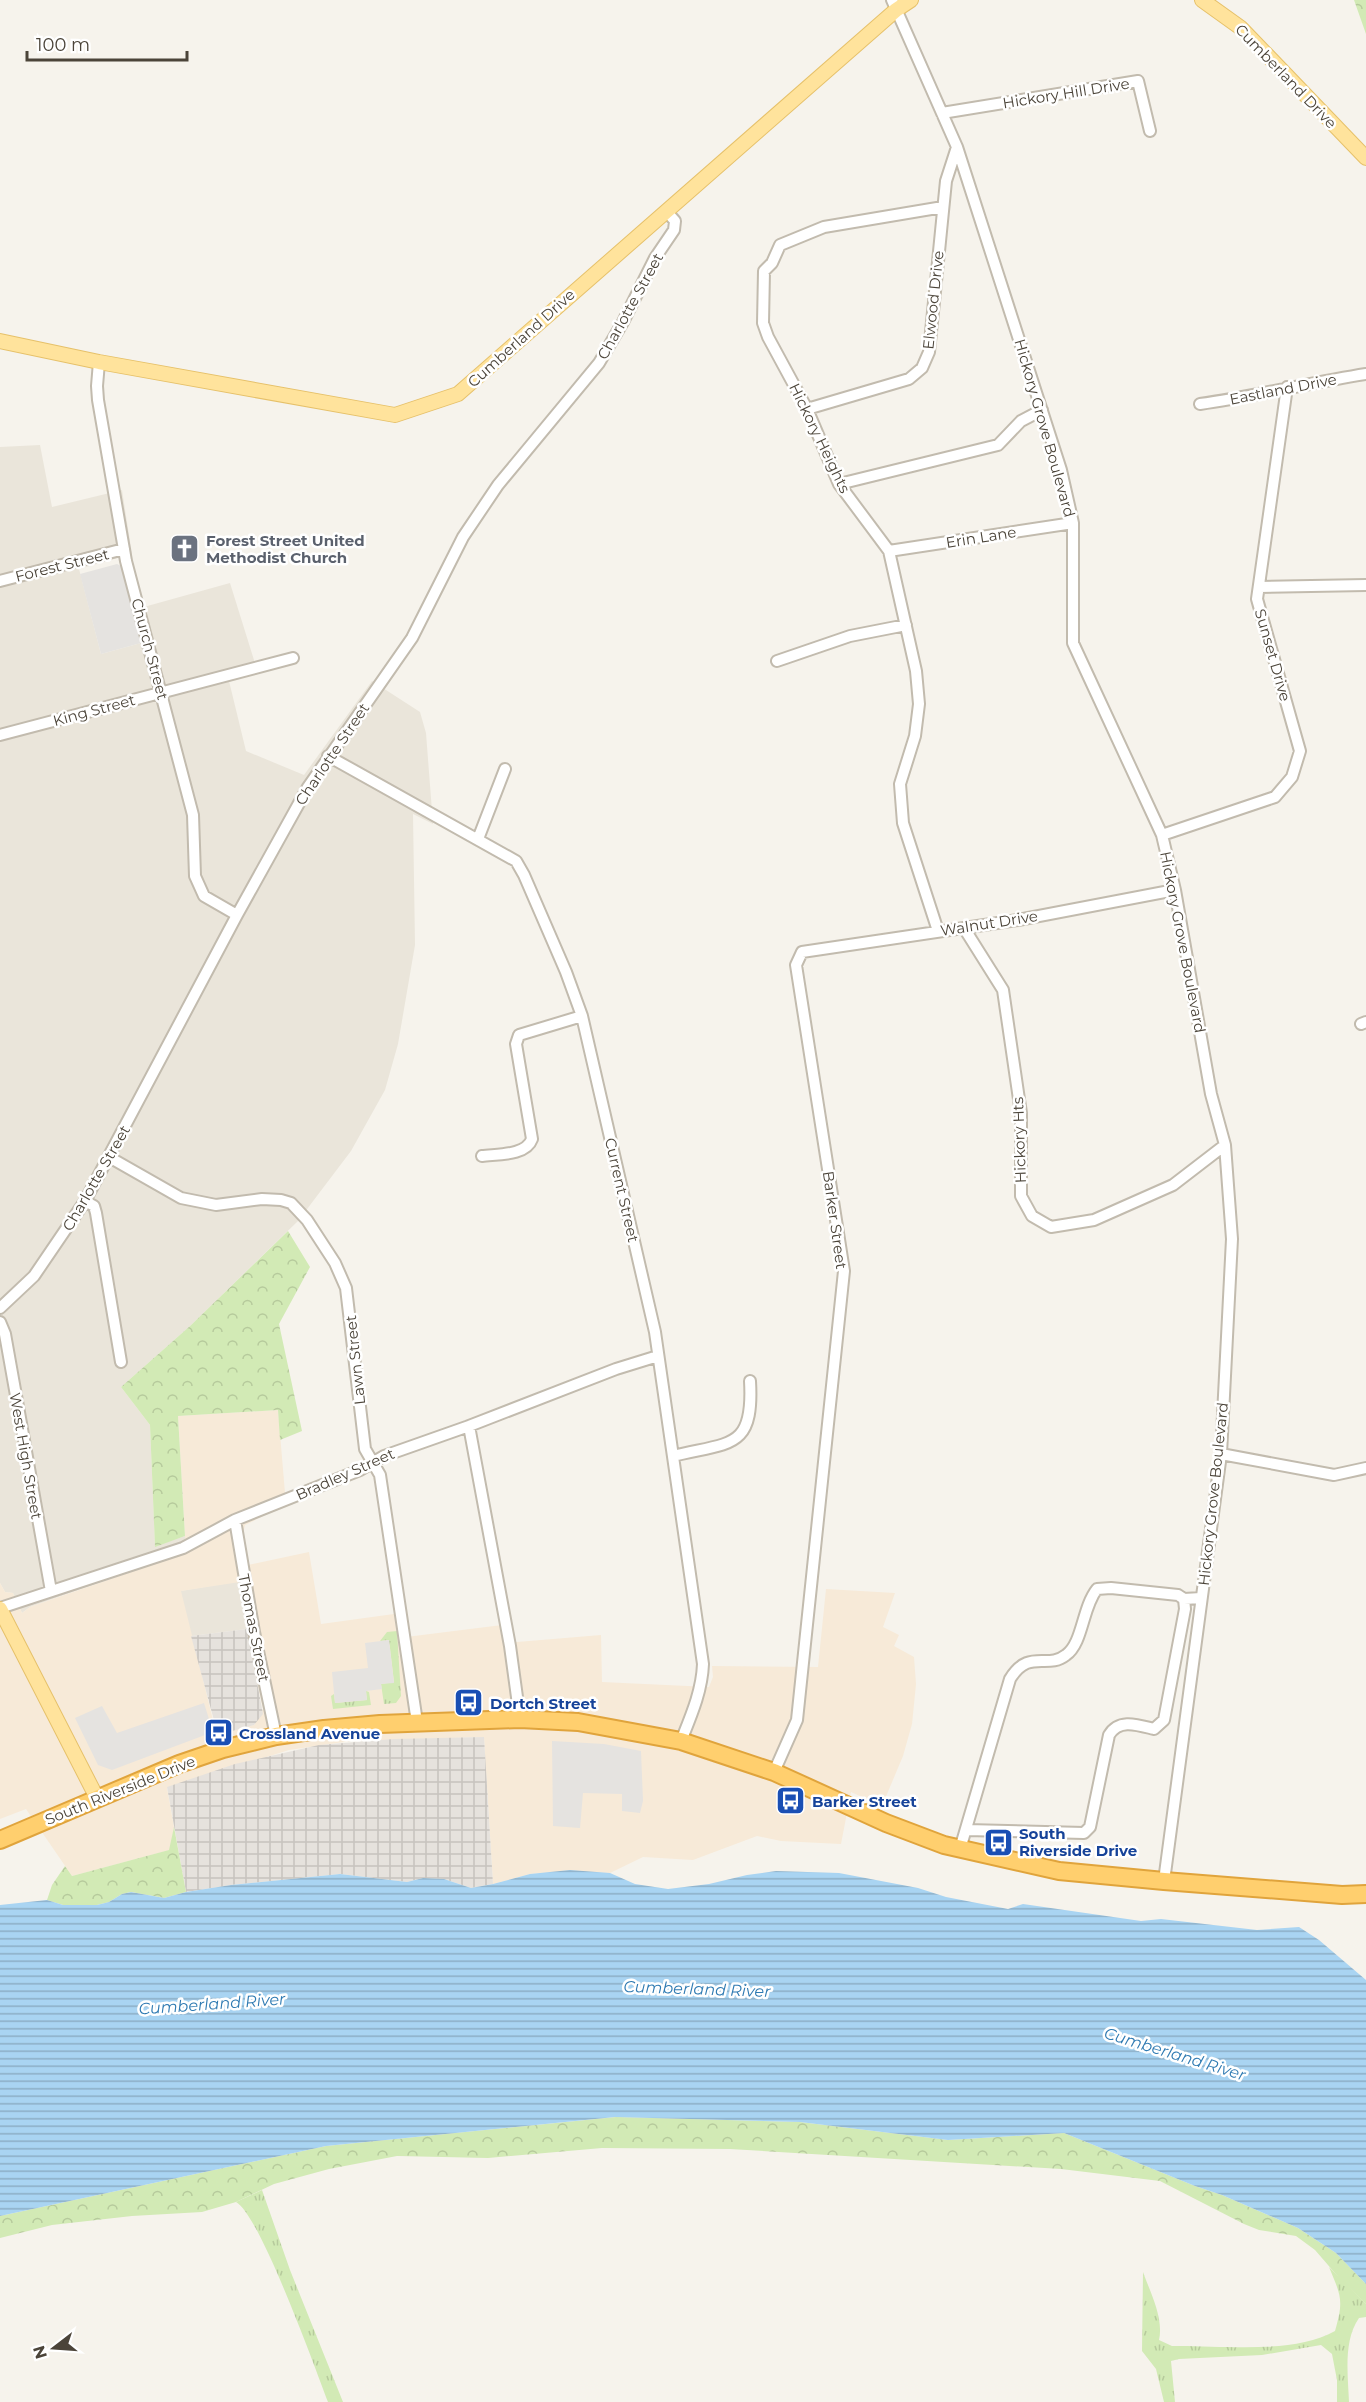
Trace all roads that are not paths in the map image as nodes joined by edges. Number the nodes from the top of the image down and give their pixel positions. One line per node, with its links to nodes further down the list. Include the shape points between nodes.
1 (911, 0): 3 (main road, Cumberland Drive)
2 (1202, 0): 7 (main road, Cumberland Drive, via 1241,28)
3 (894, 5): 4 (street, Hickory Grove Boulevard); 9 (main road, Cumberland Drive)
4 (942, 113): 5 (street, Hickory Hill Drive, via 1138,81); 6 (street, Hickory Grove Boulevard)
5 (1149, 131)
6 (957, 147): 8 (street, Elwood Drive); 16 (street, Hickory Grove Boulevard)
7 (1366, 158)
8 (943, 207): 15 (street, Elwood Drive, via 928,352 922,368 909,379); 15 (street, Hickory Heights, via 824,227 780,245 764,271 763,323)
9 (668, 212): 11 (main road, Cumberland Drive, via 458,394 395,414); 29 (street, Charlotte Street, via 675,221 674,230 598,363 498,485 463,537 412,638)
10 (0, 341): 11 (main road, Cumberland Drive)
11 (99, 362): 19 (street, Church Street, via 98,400)
12 (1366, 374): 13 (street, Eastland Drive)
13 (1287, 387): 14 (street, Eastland Drive); 23 (street, Sunset Drive)
14 (1200, 404)
15 (807, 409): 17 (street, Hickory Heights)
16 (1041, 410): 17 (street, via 1021,421 998,445); 18 (street, Hickory Grove Boulevard)
17 (839, 484): 20 (street, Hickory Heights)
18 (1073, 523): 20 (street, Erin Lane); 31 (street, Hickory Grove Boulevard, via 1073,643)
19 (124, 549): 21 (street, Forest Street); 27 (street, Church Street)
20 (889, 551): 24 (street, Hickory Heights)
21 (0, 580)
22 (1366, 585): 23 (street)
23 (1259, 587): 31 (street, Sunset Drive, via 1257,599 1300,752 1293,777 1275,797)
24 (906, 625): 26 (street, via 850,636); 36 (street, Hickory Heights, via 919,704 915,736 900,784 903,823)
25 (293, 658): 27 (street, King Street)
26 (777, 660)
27 (161, 692): 28 (street, King Street); 34 (street, Church Street, via 193,815 195,876 199,888 213,903)
28 (0, 735)
29 (328, 756): 32 (street, Current Street); 34 (street, Charlotte Street)
30 (505, 769): 32 (street)
31 (1162, 835): 33 (street, Hickory Grove Boulevard)
32 (478, 839): 38 (street, Current Street, via 520,867)
33 (1175, 890): 35 (street, Walnut Drive); 39 (street, Hickory Grove Boulevard, via 1211,1094)
34 (237, 915): 41 (street, Charlotte Street)
35 (964, 928): 36 (street, Walnut Drive); 39 (street, Hickory Hts, via 1004,990 1022,1113 1021,1196 1032,1216 1051,1227 1094,1220 1173,1185)
36 (938, 931): 37 (street, Walnut Drive)
37 (802, 952): 62 (street, Barker Street, via 796,965 844,1271 797,1720)
38 (582, 1016): 40 (street, via 519,1035 516,1044 532,1139 521,1150); 45 (street, Current Street)
39 (1225, 1145): 49 (street, Hickory Grove Boulevard, via 1232,1239)
40 (482, 1156)
41 (110, 1157): 42 (street, Charlotte Street); 51 (street, Lawn Street, via 192,1202 216,1205 273,1198 291,1203 300,1212 335,1263 346,1288 365,1449)
42 (85, 1201): 43 (street, Charlotte Street, via 34,1276); 46 (street, via 96,1213)
43 (0, 1308)
44 (0, 1322): 54 (street, West High Street)
45 (658, 1356): 48 (street, Bradley Street); 50 (street, Current Street)
46 (121, 1362)
47 (750, 1381): 50 (street, via 750,1413 744,1432 726,1443)
48 (469, 1426): 51 (street, Bradley Street); 58 (street)
49 (1221, 1454): 52 (street, via 1334,1474); 55 (street, Hickory Grove Boulevard)
50 (673, 1456): 61 (street, Current Street, via 703,1664 698,1699)
51 (372, 1463): 53 (street, Bradley Street); 59 (street, Lawn Street, via 380,1475)
52 (1366, 1468)
53 (235, 1520): 54 (street, Bradley Street, via 183,1548); 60 (street, Thomas Street)
54 (51, 1591): 57 (street, Bradley Street)
55 (1201, 1598): 56 (street); 67 (street, Hickory Grove Boulevard)
56 (1184, 1599): 64 (street, via 1178,1595 1097,1589 1089,1599 1073,1648 1064,1658 1024,1663 1016,1670 1010,1679); 64 (street, via 1164,1720 1155,1729 1123,1724 1114,1727 1090,1827 1084,1833)
57 (0, 1609): 63 (main road)
58 (520, 1719): 59 (highway, South Riverside Drive); 61 (highway, South Riverside Drive, via 578,1722)
59 (417, 1722): 60 (highway, South Riverside Drive)
60 (276, 1736): 63 (highway, South Riverside Drive, via 179,1764)
61 (681, 1741): 62 (highway, South Riverside Drive)
62 (774, 1772): 66 (highway, South Riverside Drive, via 886,1823)
63 (97, 1798): 65 (highway, South Riverside Drive)
64 (967, 1830): 66 (street)
65 (0, 1840)
66 (960, 1849): 67 (highway, South Riverside Drive, via 1059,1871)
67 (1164, 1881): 68 (highway, South Riverside Drive)
68 (1366, 1894)

